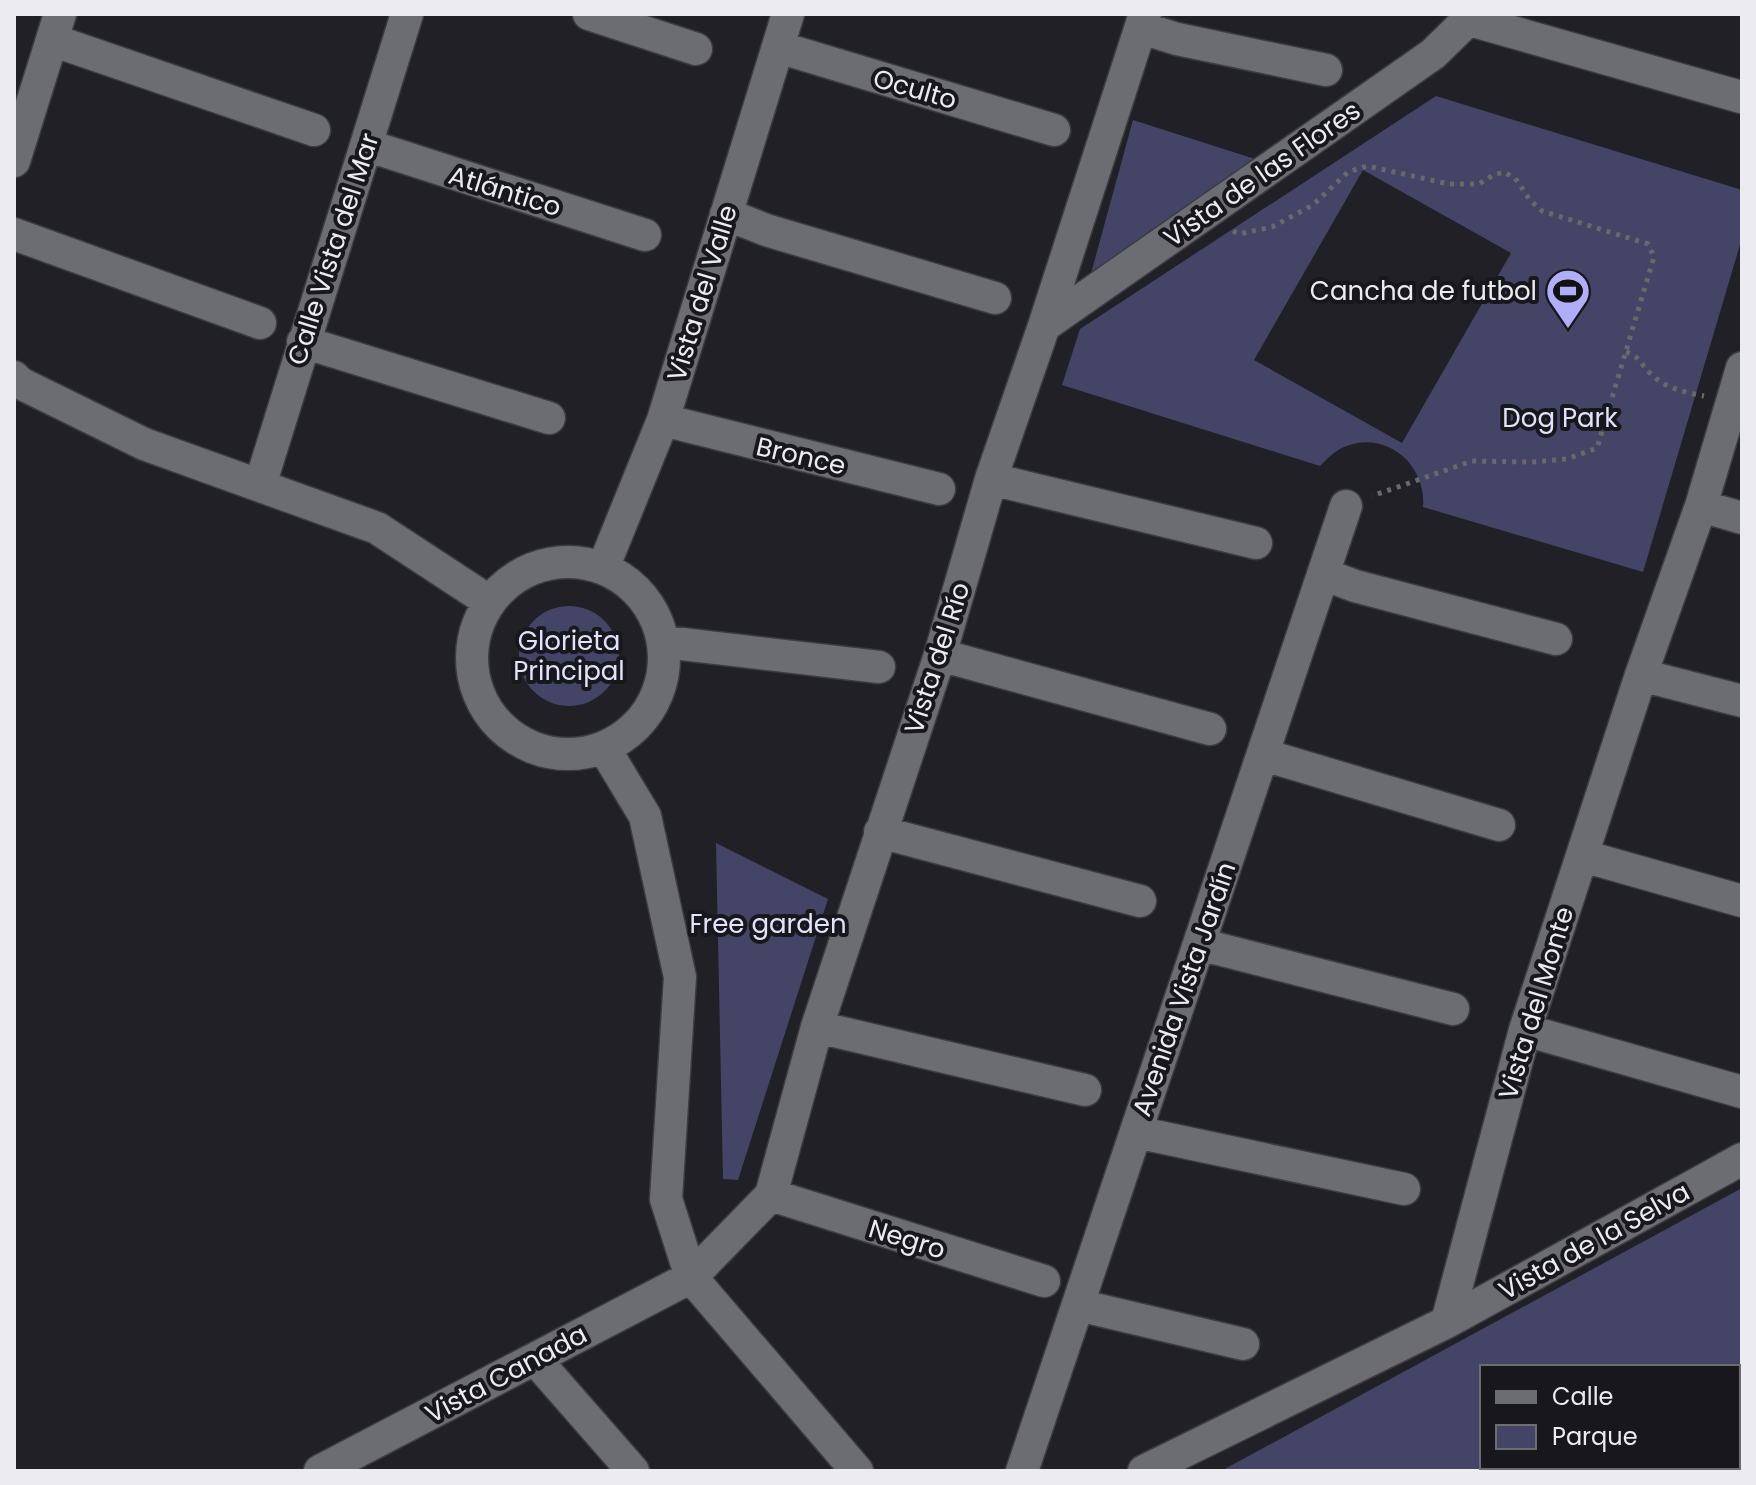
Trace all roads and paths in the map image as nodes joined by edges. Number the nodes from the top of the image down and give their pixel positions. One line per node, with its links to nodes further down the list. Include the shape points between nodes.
1 (407, 14): 13 (street, Calle Vista del Mar)
2 (589, 14): 8 (street)
3 (788, 14): 7 (street, Vista del Valle)
4 (1472, 17): 10 (street); 16 (street, Vista de las Flores, via 1433,54)
5 (1143, 21): 9 (street, via 1177,39); 21 (street, Vista del Río)
6 (56, 27): 11 (street); 14 (street)
7 (778, 47): 12 (street, Oculto); 15 (street, Vista del Valle)
8 (696, 49)
9 (1326, 70)
10 (1741, 97)
11 (314, 130)
12 (1054, 130)
13 (366, 145): 18 (street, Atlántico); 22 (street, Calle Vista del Mar)
14 (14, 161)
15 (726, 214): 19 (street); 28 (street, Vista del Valle)
16 (1204, 214): 21 (street, Vista de las Flores); 23 (path, via 1239,234 1272,227 1313,205 1348,172 1367,166 1449,184 1479,184 1504,172 1542,211 1648,244 1654,257)
17 (14, 234): 20 (street)
18 (645, 235)
19 (995, 298)
20 (260, 323)
21 (1044, 326): 29 (street, Vista del Río)
22 (303, 342): 27 (street); 30 (street, Calle Vista del Mar)
23 (1626, 352): 26 (path, via 1677,391); 32 (path, via 1597,448 1567,459 1472,461)
24 (1742, 368): 26 (street, Vista del Monte)
25 (14, 377): 30 (street, via 144,444)
26 (1732, 402): 33 (street, Vista del Monte)
27 (549, 418)
28 (663, 420): 31 (street, Bronce); 36 (street, Vista del Valle)
29 (991, 479): 35 (street); 41 (street, Vista del Río)
30 (260, 485): 38 (street, via 377,528)
31 (939, 489)
32 (1346, 506): 37 (street, Avenida Vista Jardín)
33 (1701, 506): 34 (street); 43 (street, Vista del Monte)
34 (1742, 518)
35 (1256, 543)
36 (603, 568): 38 (street, via 572,561 541,566 512,579); 40 (street, via 632,585 653,611)
37 (1323, 574): 39 (street); 47 (street, Avenida Vista Jardín)
38 (490, 602): 46 (street, via 475,629 471,660 477,691 492,718 514,739 543,752 574,755)
39 (1556, 639)
40 (665, 642): 42 (street); 46 (street, via 664,675 653,706 633,731)
41 (940, 655): 45 (street); 49 (street, Vista del Río)
42 (879, 667)
43 (1641, 675): 44 (street); 50 (street, Vista del Monte)
44 (1742, 701)
45 (1210, 729)
46 (604, 748): 63 (street, via 645,816 680,977 666,1199)
47 (1264, 755): 48 (street); 53 (street, Avenida Vista Jardín)
48 (1499, 825)
49 (880, 832): 51 (street); 55 (street, Vista del Río)
50 (1583, 856): 52 (street); 56 (street, Vista del Monte)
51 (1140, 901)
52 (1742, 901)
53 (1199, 944): 54 (street); 59 (street, Avenida Vista Jardín)
54 (1453, 1009)
55 (817, 1027): 57 (street); 62 (street, Vista del Río)
56 (1525, 1030): 58 (street); 66 (street, Vista del Monte)
57 (1085, 1090)
58 (1742, 1092)
59 (1136, 1132): 61 (street); 65 (street, Avenida Vista Jardín)
60 (1742, 1159): 66 (street, Vista de la Selva)
61 (1404, 1189)
62 (771, 1195): 63 (street, Vista del Río); 64 (street, Negro)
63 (691, 1277): 68 (street, Vista Canada); 71 (street)
64 (1044, 1281)
65 (1078, 1305): 67 (street); 72 (street, Avenida Vista Jardín)
66 (1447, 1322): 73 (street)
67 (1243, 1344)
68 (535, 1359): 69 (street, Vista Canada); 70 (street)
69 (343, 1466)
70 (633, 1471)
71 (857, 1471)
72 (1022, 1471)
73 (1144, 1471)

